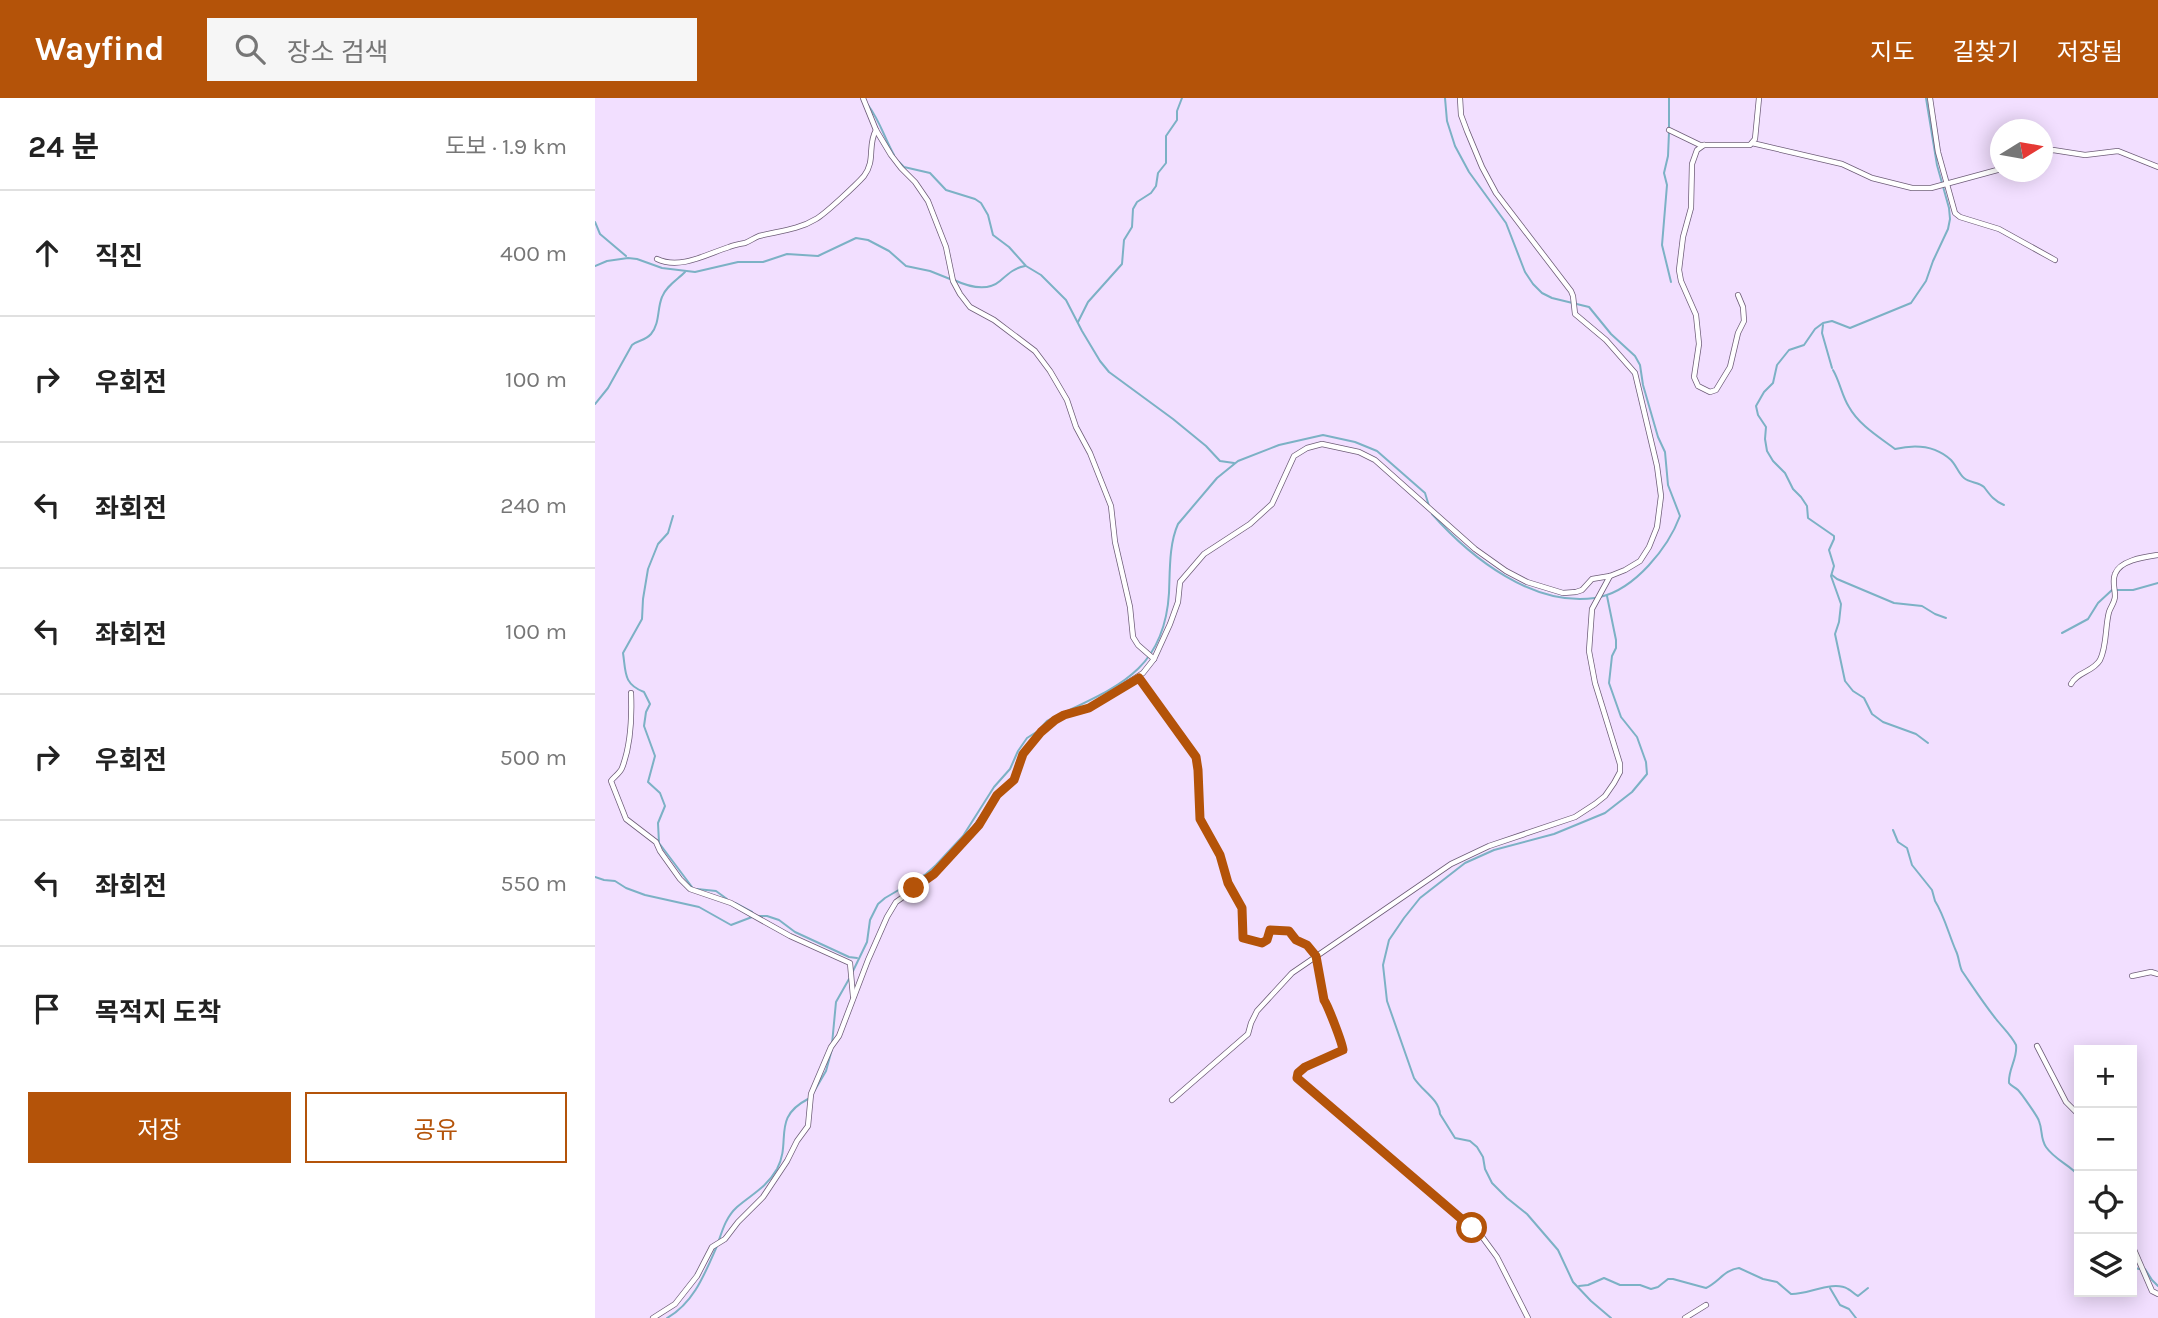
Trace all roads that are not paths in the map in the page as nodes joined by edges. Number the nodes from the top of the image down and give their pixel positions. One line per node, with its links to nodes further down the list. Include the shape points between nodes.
1 (863, 98): 5 (street)
2 (1459, 98): 17 (street, via 1467,131 1496,193 1571,291 1576,314 1635,373 1660,482 1660,516 1645,555)
3 (1759, 98): 7 (street)
4 (1930, 98): 12 (street)
5 (876, 130): 13 (street, via 865,175 818,218 711,255 678,263); 18 (street, via 928,201 963,299 1035,351 1067,400 1111,506 1133,637)
6 (1669, 130): 8 (street)
7 (1752, 143): 8 (street); 12 (street, via 1842,164 1872,178 1912,188)
8 (1704, 145): 15 (street, via 1692,164 1691,208 1679,270 1696,315 1699,344 1694,377 1698,386 1710,392 1728,370 1744,321)
9 (2053, 151): 10 (street, via 2085,155 2118,151)
10 (2158, 167)
11 (1990, 172): 12 (street)
12 (1948, 183): 14 (street, via 1953,209 1960,217 1999,229)
13 (657, 259)
14 (2055, 260)
15 (1738, 295)
16 (2158, 555): 20 (street, via 2135,559 2116,571 2115,599 2100,660)
17 (1610, 576): 18 (street, via 1592,579 1582,590 1570,593 1527,582 1475,549 1375,460 1339,447 1315,445 1294,456 1272,505 1204,554 1180,582 1178,602); 22 (street, via 1594,603 1589,630 1591,667 1620,764 1615,783 1605,796 1576,817 1451,864)
18 (1154, 659): 19 (street)
19 (1139, 678): 22 (street, via 1196,757 1200,819 1242,908 1243,938 1262,943 1270,930 1289,931); 25 (street, via 1089,708 1055,720 1035,738 1019,762 1014,780 997,795 972,832 926,881 893,906)
20 (2071, 684)
21 (631, 692): 25 (street, via 627,751 622,769 611,781 626,819 656,842 690,889 730,903 850,963)
22 (1316, 956): 27 (street, via 1262,1004 1248,1034); 33 (street, via 1324,1000 1343,1050 1305,1067 1297,1078 1483,1238)
23 (2158, 974): 24 (street)
24 (2132, 976)
25 (854, 996): 32 (street, via 811,1094 808,1126 787,1161 763,1197 712,1247 688,1289)
26 (2037, 1046): 28 (street)
27 (1172, 1100)
28 (2074, 1110)
29 (2137, 1256): 30 (street, via 2152,1291)
30 (2158, 1294)
31 (1706, 1304): 34 (street)
32 (653, 1318)
33 (1528, 1318)
34 (1685, 1318)

